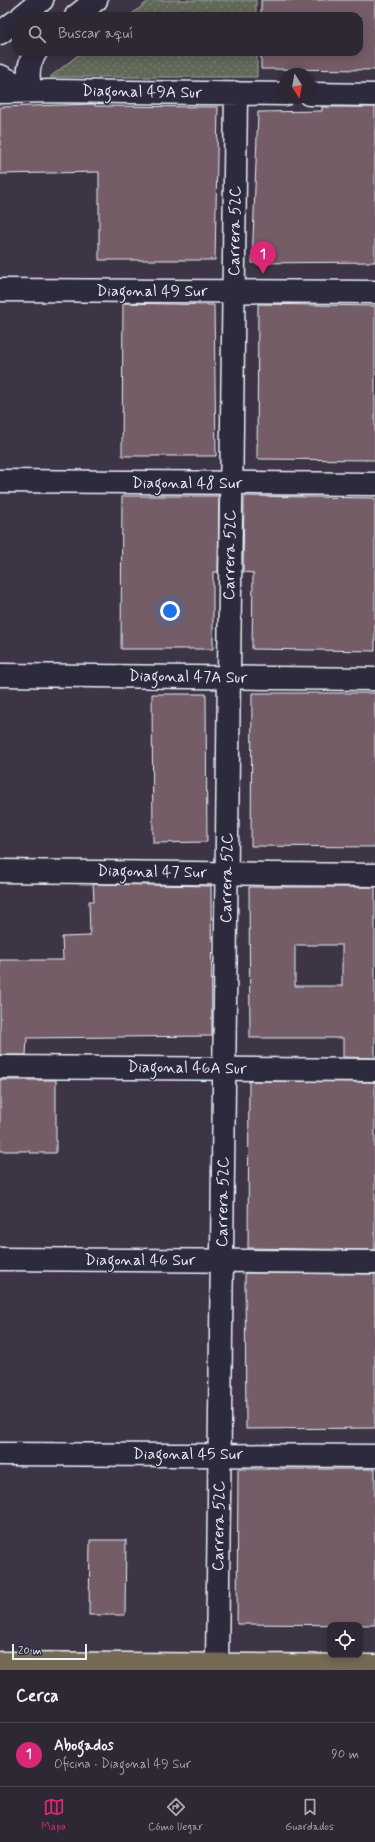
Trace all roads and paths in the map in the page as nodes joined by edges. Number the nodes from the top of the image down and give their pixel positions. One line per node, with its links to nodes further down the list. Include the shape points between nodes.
1 (42, 0): 3 (street)
2 (96, 0): 4 (street)
3 (27, 12)
4 (81, 12)
5 (12, 24): 6 (street)
6 (0, 33)
7 (33, 56): 9 (street, via 28,70)
8 (0, 76): 9 (street)
9 (31, 91): 10 (street, Diagonal 49A Sur); 11 (street, Diagonal 49A Sur)
10 (0, 92)
11 (236, 93): 12 (street, Diagonal 49A Sur); 16 (street, Carrera 52C)
12 (279, 94)
13 (315, 94): 14 (street)
14 (375, 95)
15 (0, 290): 16 (street, Diagonal 49 Sur)
16 (234, 291): 17 (street, Diagonal 49 Sur); 19 (street, Carrera 52C)
17 (375, 292)
18 (0, 481): 19 (street, Diagonal 48 Sur)
19 (231, 483): 20 (street, Diagonal 48 Sur); 22 (street, Carrera 52C)
20 (375, 484)
21 (0, 675): 22 (street, Diagonal 47A Sur)
22 (229, 678): 23 (street, Diagonal 47A Sur); 25 (street, Carrera 52C)
23 (375, 679)
24 (0, 871): 25 (street, Diagonal 47 Sur)
25 (227, 873): 26 (street, Diagonal 47 Sur); 28 (street, Carrera 52C)
26 (375, 875)
27 (0, 1066): 28 (street, Diagonal 46A Sur)
28 (224, 1069): 29 (street, Diagonal 46A Sur); 31 (street, Carrera 52C)
29 (375, 1070)
30 (0, 1259): 31 (street, Diagonal 46 Sur)
31 (222, 1261): 32 (street, Diagonal 46 Sur); 34 (street, Carrera 52C)
32 (375, 1262)
33 (0, 1454): 34 (street, Diagonal 45 Sur)
34 (220, 1454): 35 (street, Diagonal 45 Sur); 37 (street, Carrera 52C)
35 (375, 1456)
36 (0, 1663): 37 (highway)
37 (217, 1664): 38 (highway)
38 (375, 1666)

